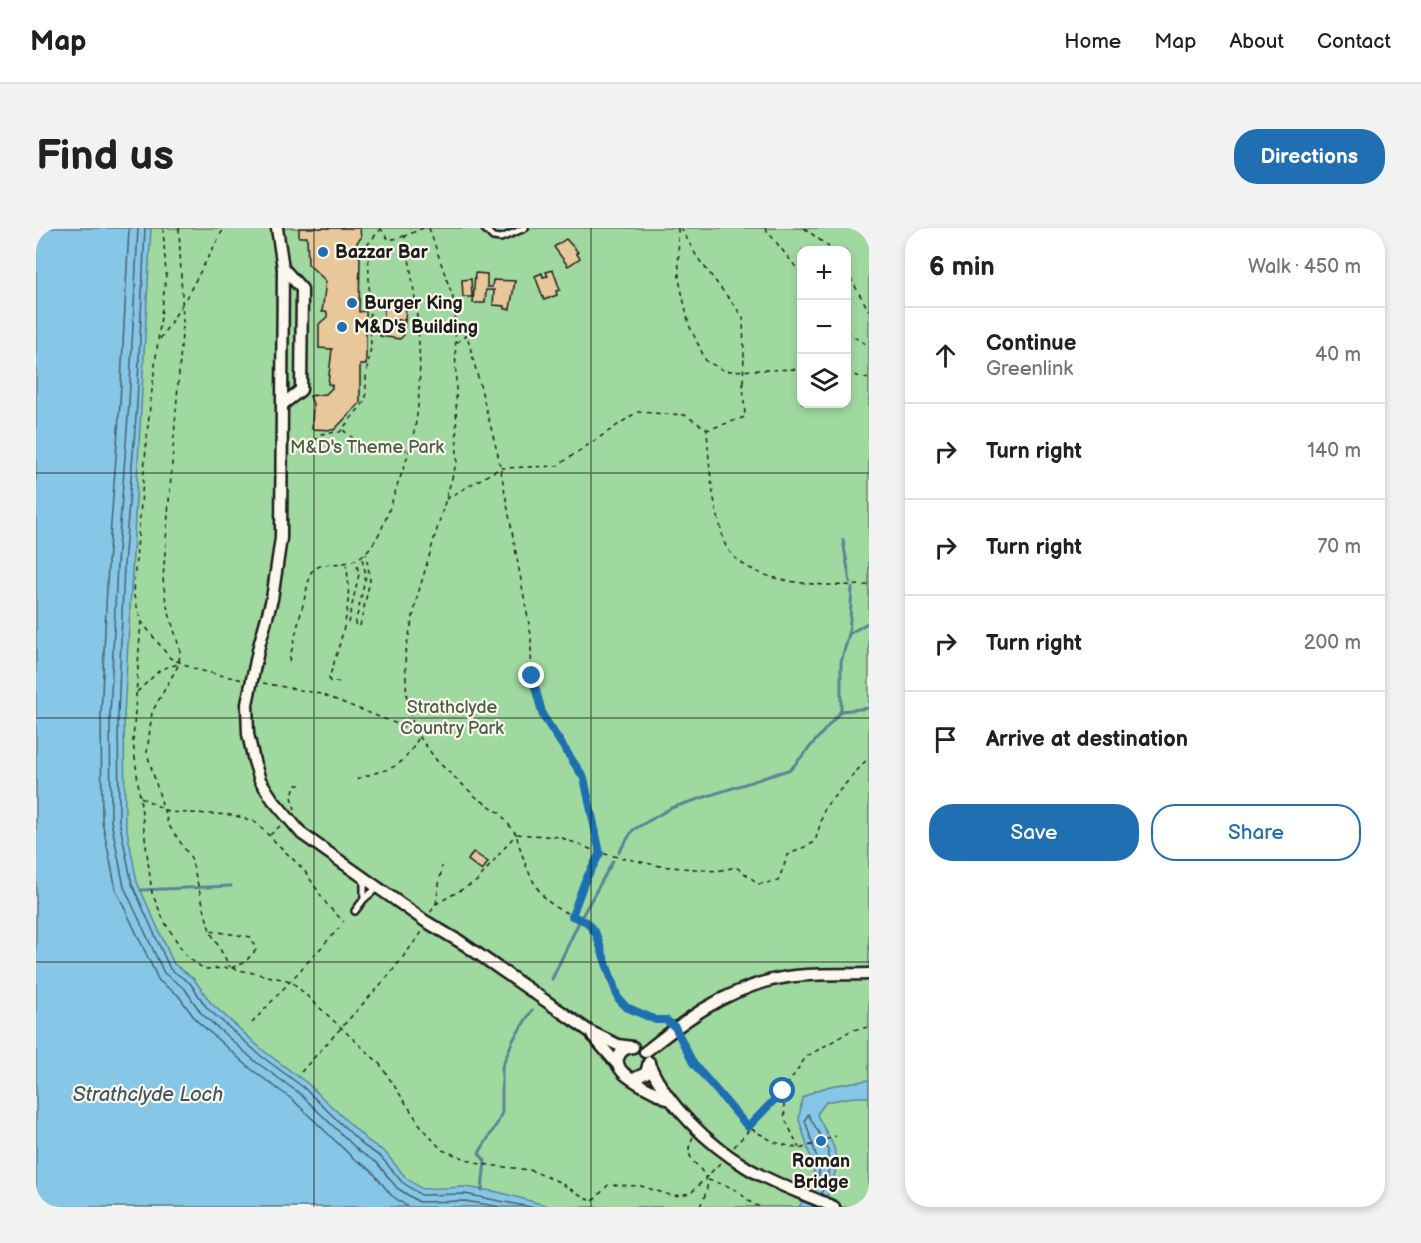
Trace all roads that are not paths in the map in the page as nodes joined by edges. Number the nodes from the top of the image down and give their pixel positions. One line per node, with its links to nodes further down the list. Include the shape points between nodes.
1 (278, 228): 4 (street)
2 (484, 228): 3 (lane, via 493,237 501,238)
3 (525, 228)
4 (283, 268): 5 (street); 5 (street, via 302,289 302,390)
5 (283, 404): 6 (street, via 281,538 272,598 247,704 254,761 268,794)
6 (288, 819): 7 (street, via 302,834); 11 (street)
7 (364, 879): 8 (street); 9 (lane)
8 (377, 888): 9 (lane); 11 (street)
9 (363, 899): 10 (lane)
10 (355, 911)
11 (462, 943): 13 (street)
12 (869, 974): 15 (street, via 773,980 728,995 675,1027)
13 (589, 1031): 14 (street); 17 (street)
14 (632, 1047): 15 (street); 17 (street, via 619,1055)
15 (645, 1052): 16 (street)
16 (649, 1064): 18 (street, via 643,1076); 19 (street)
17 (618, 1065): 18 (street, via 624,1076)
18 (633, 1079): 19 (street)
19 (674, 1104): 20 (street, via 747,1168)
20 (834, 1207)

